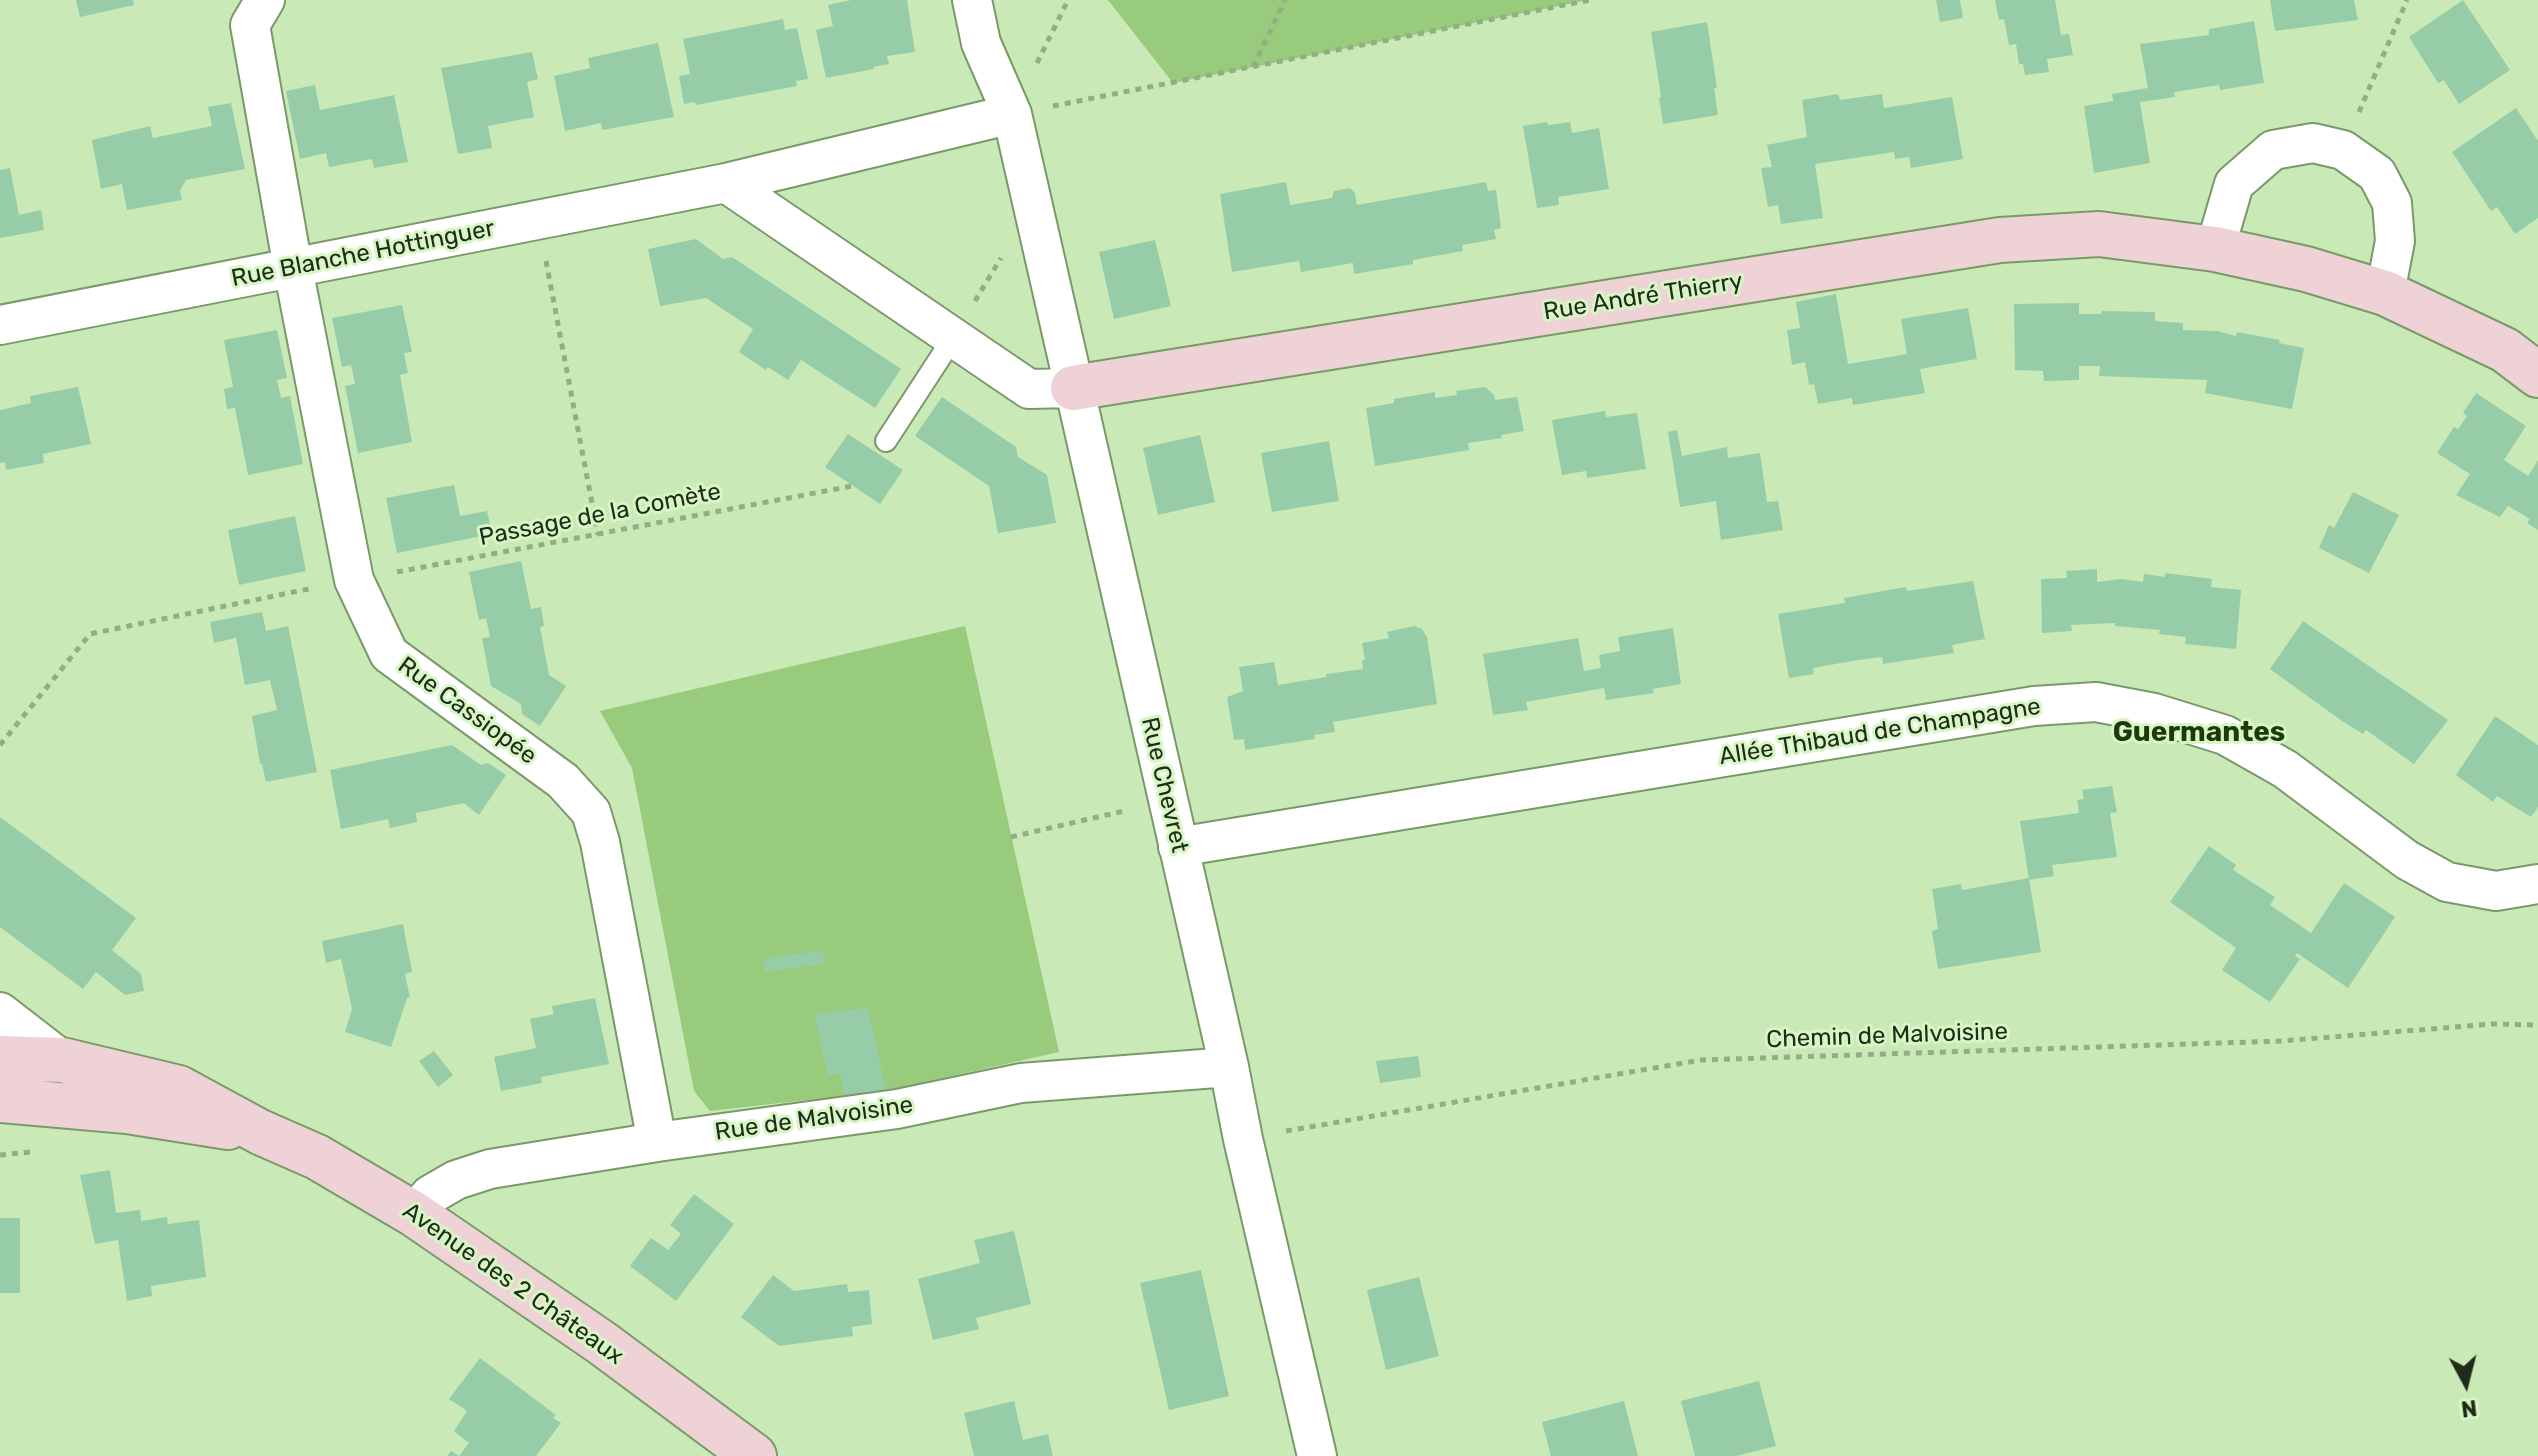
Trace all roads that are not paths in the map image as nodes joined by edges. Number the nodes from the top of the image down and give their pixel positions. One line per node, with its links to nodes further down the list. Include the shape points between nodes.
1 (265, 0): 6 (street, Rue Cassiopée, via 250,25)
2 (972, 0): 3 (street, Rue Chevret, via 981,43)
3 (1012, 114): 4 (street, Rue Blanche Hottinguer); 11 (street, Rue Chevret)
4 (726, 183): 6 (street, Rue Blanche Hottinguer); 9 (street)
5 (2215, 249): 7 (street, Rue André Thierry); 7 (street, via 2234,184 2273,150 2313,143 2343,150 2377,174 2392,203 2395,241); 11 (street, Rue André Thierry, via 2099,234 2000,240)
6 (293, 268): 8 (street, Rue Blanche Hottinguer); 21 (street, Rue Cassiopée, via 354,580 389,654 563,781 591,812)
7 (2385, 293): 10 (street, Rue André Thierry, via 2505,350)
8 (0, 325)
9 (953, 338): 11 (street, via 1029,389); 12 (lane)
10 (2538, 375)
11 (1073, 388): 13 (street, Rue Chevret)
12 (886, 441)
13 (1178, 847): 14 (street, Allée Thibaud de Champagne, via 2034,706 2096,702 2225,735 2285,769 2407,860 2447,882 2496,891); 18 (street, Rue Chevret)
14 (2538, 884)
15 (0, 1012): 17 (street)
16 (0, 1058): 17 (street, Avenue des 2 Châteaux)
17 (62, 1060): 20 (street, Avenue des 2 Châteaux, via 179,1088)
18 (1229, 1067): 21 (street, Rue de Malvoisine, via 1021,1083 897,1109); 24 (street, Rue Chevret)
19 (0, 1100): 20 (street, Avenue des 2 Châteaux, via 127,1111)
20 (260, 1132): 22 (street, Avenue des 2 Châteaux, via 317,1157)
21 (657, 1142): 22 (street, Rue de Malvoisine, via 490,1169 430,1195)
22 (414, 1214): 23 (street, Avenue des 2 Châteaux)
23 (754, 1456)
24 (1317, 1456)

